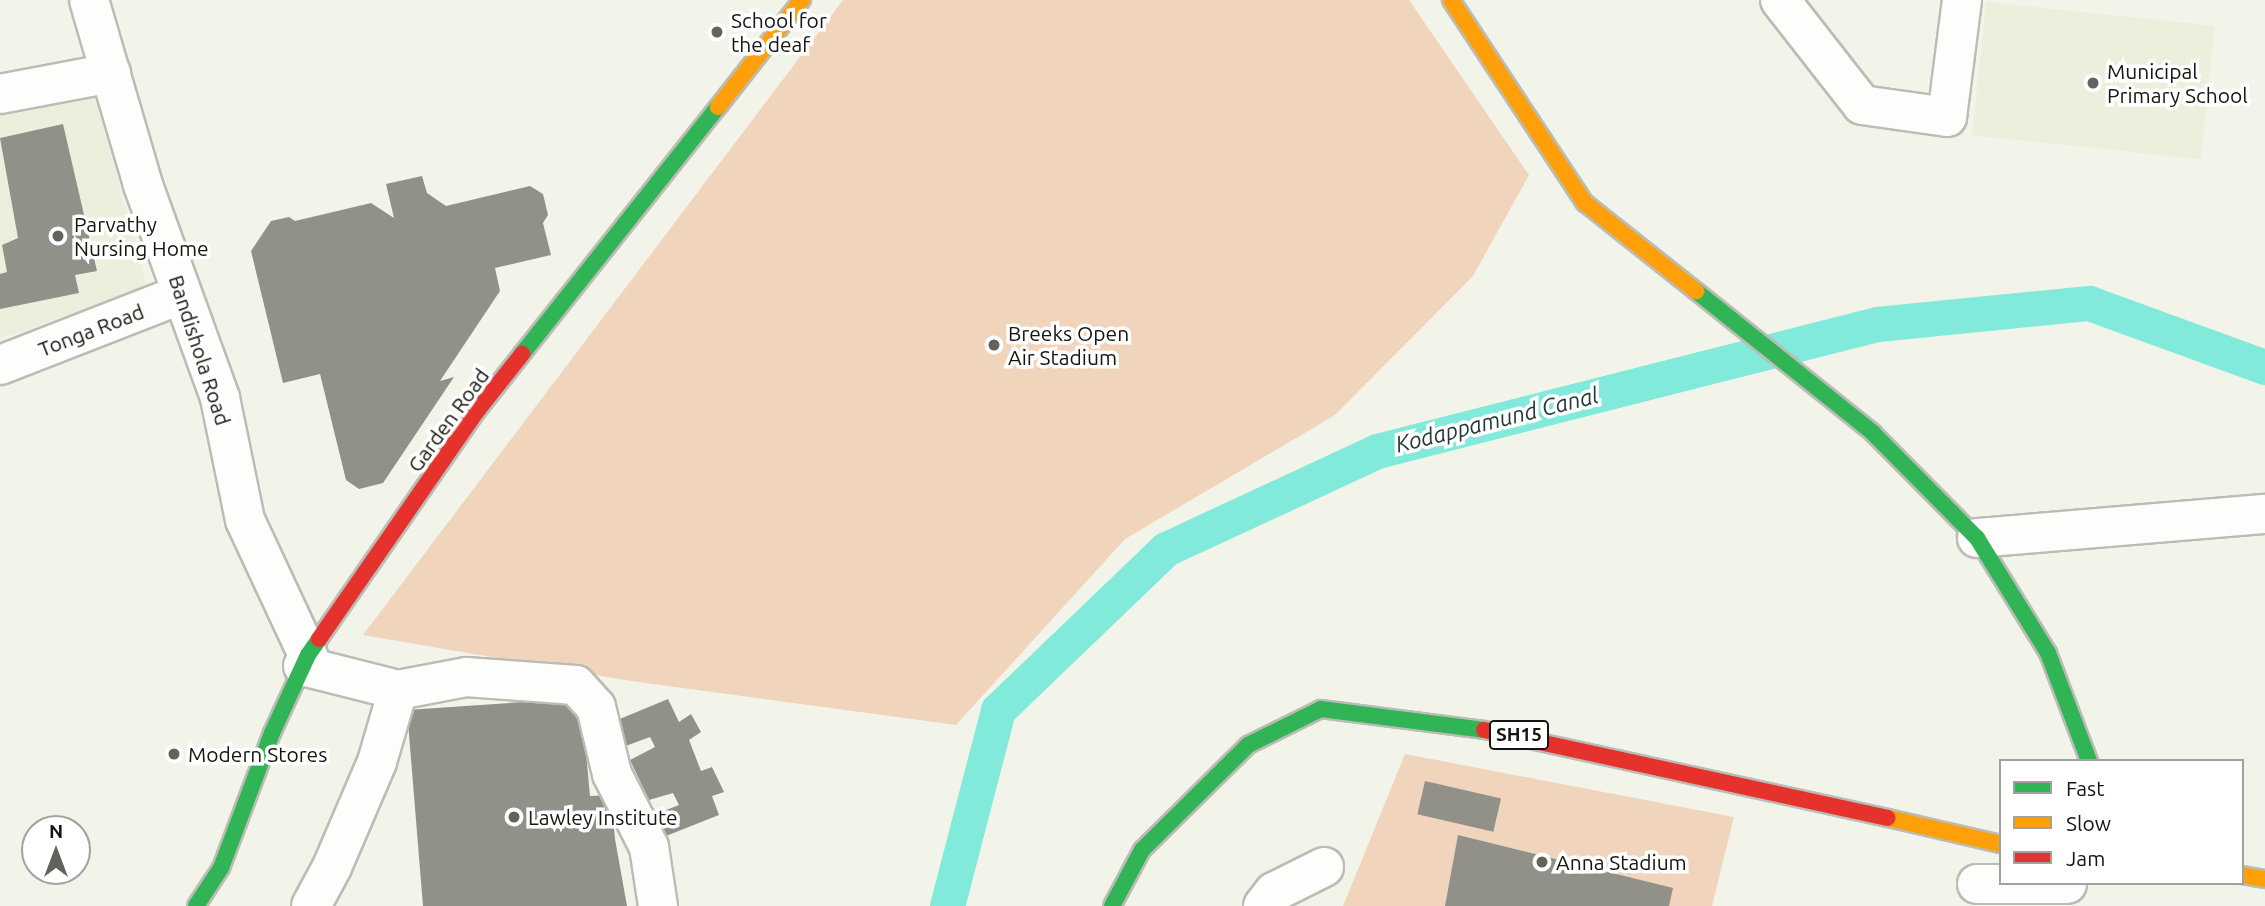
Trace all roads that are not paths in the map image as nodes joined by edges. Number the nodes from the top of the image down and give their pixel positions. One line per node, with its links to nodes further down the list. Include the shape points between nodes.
1 (89, 0): 6 (street, Bandishola Road)
2 (802, 0): 12 (street, Garden Road, via 477,411)
3 (1451, 0): 11 (street, via 1584,203 1872,432)
4 (1780, 0): 5 (street, via 1862,105 1947,117)
5 (1962, 0)
6 (111, 73): 7 (street); 8 (street, Bandishola Road)
7 (0, 94)
8 (182, 295): 9 (street, Tonga Road); 12 (street, Bandishola Road, via 220,398 245,520)
9 (0, 365)
10 (2265, 514): 11 (street)
11 (1977, 538): 14 (street, via 2048,653)
12 (306, 661): 13 (street); 22 (street, Garden Road, via 272,733 221,868)
13 (398, 690): 23 (street, via 377,762); 24 (street, via 466,677 576,685 596,706 612,774 649,846)
14 (2087, 759)
15 (1999, 844): 25 (street, SH15, via 1509,733 1321,709 1248,746 1142,850)
16 (1324, 867): 26 (street, via 1274,892)
17 (2244, 875): 18 (street)
18 (2265, 879)
19 (1977, 884): 20 (street)
20 (1999, 884)
21 (2067, 885): 27 (street)
22 (201, 904)
23 (311, 906)
24 (658, 906)
25 (1112, 906)
26 (1263, 906)
27 (2070, 906)

